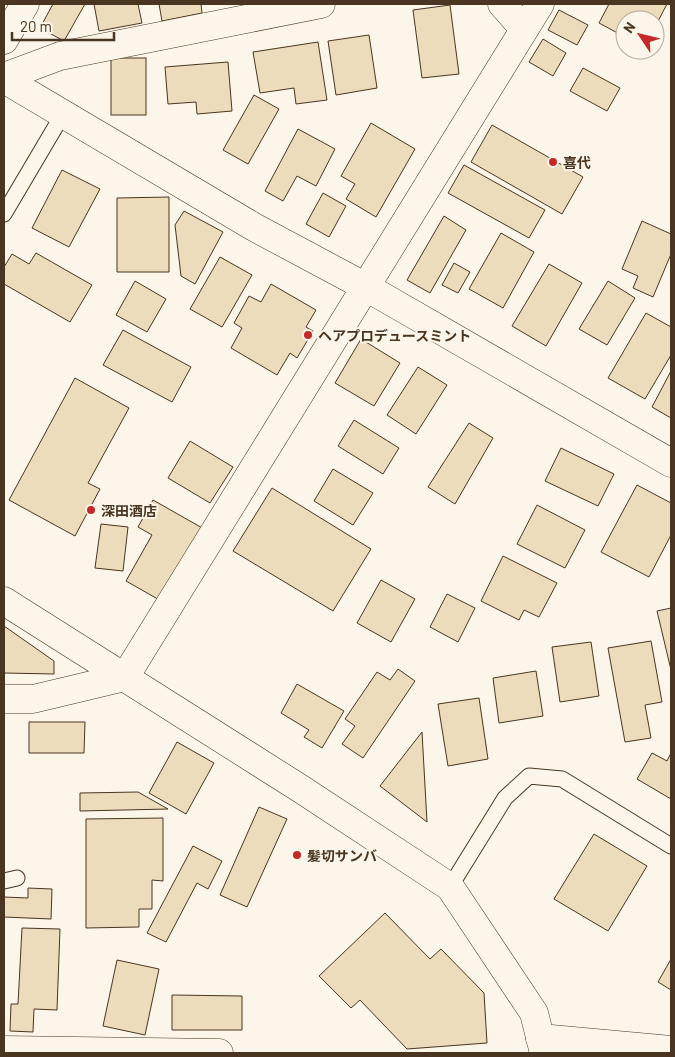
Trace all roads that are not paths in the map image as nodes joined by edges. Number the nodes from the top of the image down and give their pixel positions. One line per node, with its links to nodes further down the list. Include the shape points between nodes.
1 (25, 4): 6 (street)
2 (321, 4): 7 (street, via 60,56)
3 (502, 4): 5 (street)
4 (540, 4): 5 (street)
5 (524, 29): 10 (street)
6 (4, 40)
7 (4, 78): 8 (street)
8 (63, 114): 9 (lane); 10 (street, via 254,227)
9 (4, 214)
10 (366, 286): 11 (street); 13 (street)
11 (671, 463)
12 (4, 601): 13 (street)
13 (125, 677): 14 (street, via 33,699); 16 (street)
14 (4, 699)
15 (671, 846): 16 (lane, via 562,779 529,776 505,798)
16 (450, 887): 17 (street, via 534,1013)
17 (542, 1046): 19 (street)
18 (4, 1050): 20 (street)
19 (671, 1050)
20 (219, 1053)

